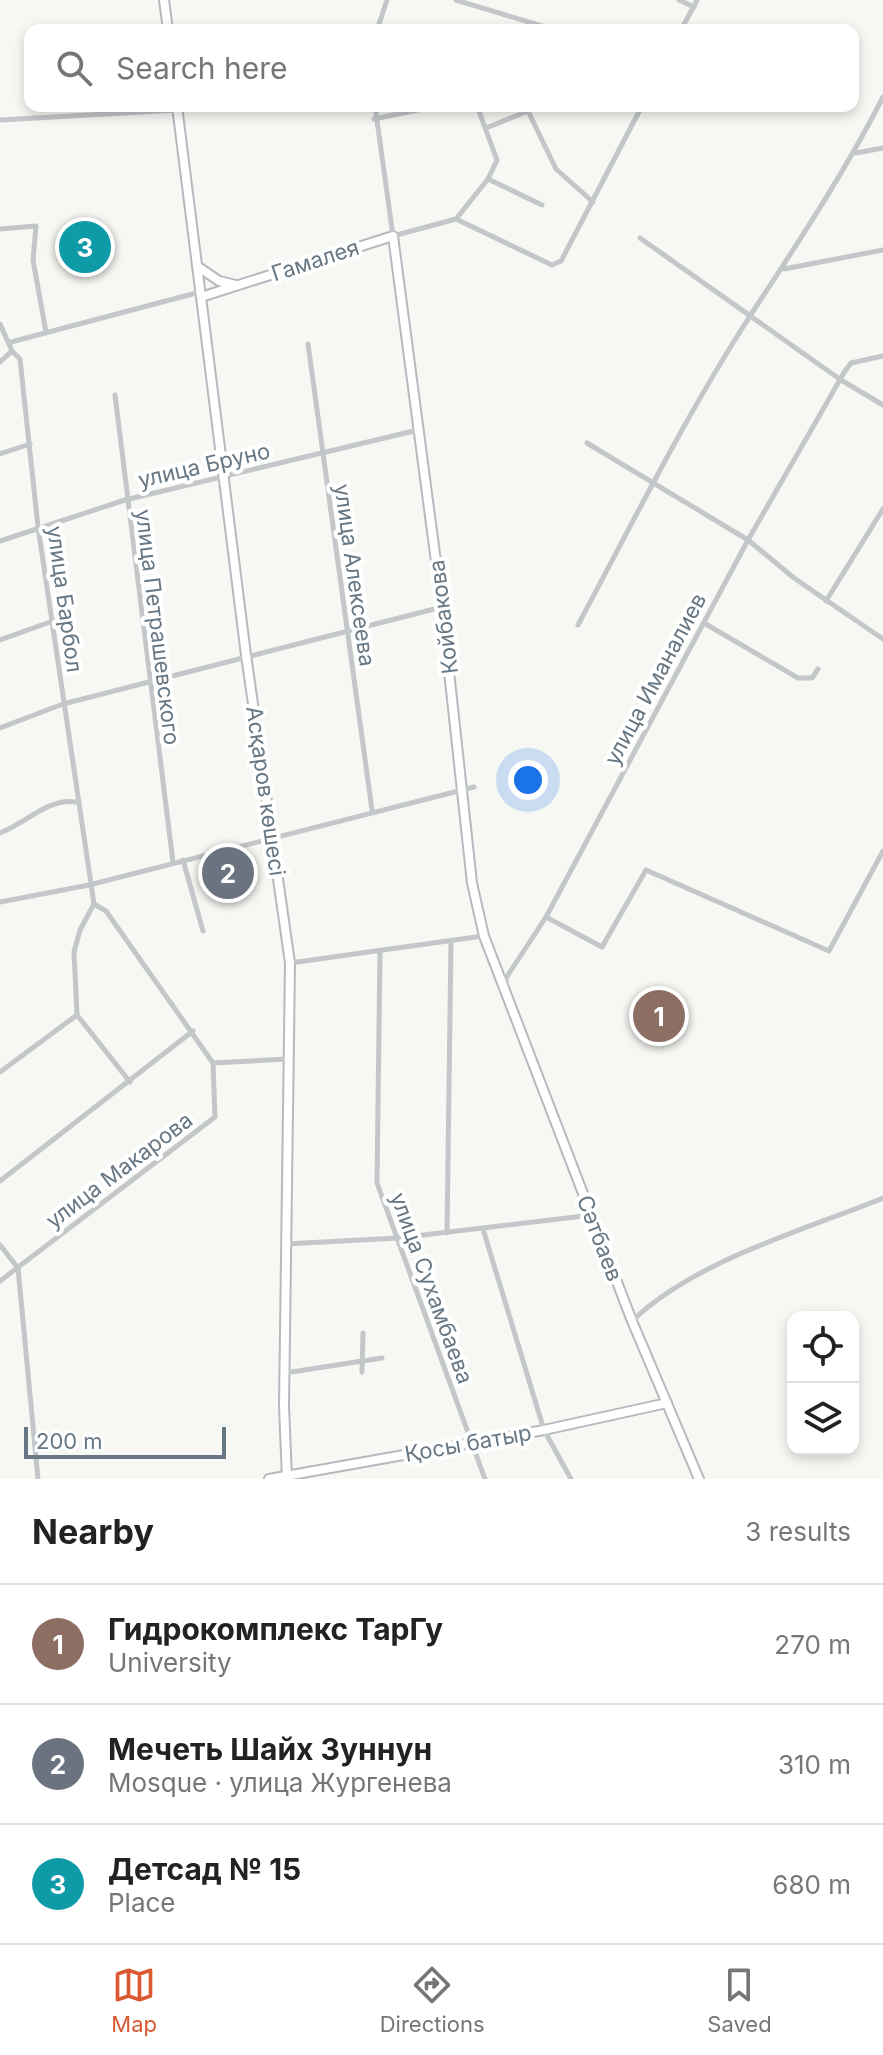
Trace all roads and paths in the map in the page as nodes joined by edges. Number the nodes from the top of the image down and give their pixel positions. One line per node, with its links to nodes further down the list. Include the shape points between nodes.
1 (164, 0): 6 (street)
2 (387, 0): 7 (street)
3 (456, 0): 8 (street)
4 (679, 0): 5 (street)
5 (695, 3): 9 (street)
6 (167, 24)
7 (378, 24)
8 (535, 24)
9 (684, 24)
10 (883, 97): 23 (street)
11 (118, 112): 20 (street)
12 (178, 112): 32 (street, Асқаров көшесі)
13 (375, 112): 19 (street)
14 (408, 112): 19 (street)
15 (479, 112): 21 (street)
16 (526, 112): 21 (street)
17 (528, 112): 25 (street, via 556,169)
18 (639, 112): 25 (street)
19 (374, 119): 29 (street)
20 (0, 120)
21 (486, 128): 24 (street, via 497,158)
22 (883, 148): 23 (street)
23 (855, 153): 33 (street)
24 (488, 179): 26 (street); 27 (street)
25 (593, 202): 27 (street, via 561,261 552,265)
26 (542, 205)
27 (456, 219): 29 (street)
28 (0, 229): 38 (street, via 36,226 33,260)
29 (393, 236): 34 (street, Гамалея); 47 (street, Койбакова)
30 (640, 238): 36 (street)
31 (883, 250): 33 (street)
32 (197, 266): 34 (street, via 219,281); 35 (street, Асқаров көшесі)
33 (783, 269): 36 (street)
34 (237, 285): 35 (street, Гамалея)
35 (201, 294): 38 (street); 52 (street, Асқаров көшесі)
36 (749, 317): 44 (street); 53 (street)
37 (0, 324): 39 (street, улица Барбол)
38 (46, 332): 39 (street)
39 (11, 342): 41 (street, улица Барбол)
40 (308, 344): 50 (street, улица Алексеева)
41 (12, 351): 43 (street); 49 (street, улица Барбол, via 20,359)
42 (883, 356): 44 (street, via 851,363)
43 (0, 362)
44 (841, 380): 46 (street); 57 (street, улица Иманалиев)
45 (115, 395): 54 (street, улица Петрашевского)
46 (883, 405)
47 (419, 429): 50 (street, улица Бруно); 60 (street, Койбакова)
48 (587, 443): 53 (street)
49 (30, 444): 51 (street); 56 (street, улица Барбол)
50 (322, 453): 52 (street, улица Бруно); 64 (street, улица Алексеева)
51 (0, 454)
52 (224, 478): 54 (street, улица Бруно); 67 (street, Асқаров көшесі)
53 (653, 483): 57 (street); 63 (street)
54 (125, 500): 56 (street, улица Бруно); 69 (street, улица Петрашевского)
55 (883, 509): 59 (street)
56 (38, 527): 58 (street, улица Бруно); 61 (street, улица Барбол)
57 (748, 540): 59 (street); 62 (street, улица Иманалиев)
58 (0, 541)
59 (826, 601): 65 (street)
60 (442, 607): 64 (street); 73 (street, Койбакова)
61 (53, 621): 66 (street); 70 (street, улица Барбол)
62 (704, 623): 68 (street, via 798,678 812,678); 84 (street, улица Иманалиев)
63 (578, 625)
64 (345, 631): 67 (street); 75 (street, улица Алексеева)
65 (883, 639)
66 (0, 640)
67 (246, 655): 69 (street); 77 (street, Асқаров көшесі)
68 (818, 669)
69 (148, 685): 70 (street); 80 (street, улица Петрашевского)
70 (63, 704): 71 (street); 74 (street, улица Барбол)
71 (0, 728)
72 (474, 787): 73 (street)
73 (462, 791): 75 (street); 86 (street, Койбакова)
74 (76, 802): 76 (street, via 57,801); 81 (street, улица Барбол)
75 (372, 810): 77 (street)
76 (0, 833)
77 (272, 837): 79 (street); 89 (street, Асқаров көшесі)
78 (883, 851): 84 (street, via 829,951 646,870 602,947)
79 (183, 860): 80 (street); 85 (street)
80 (173, 862): 81 (street)
81 (89, 885): 82 (street); 83 (street, улица Барбол)
82 (0, 902)
83 (94, 904): 91 (street, via 74,952); 92 (street, via 106,911)
84 (546, 917): 90 (street, улица Иманалиев, via 506,978)
85 (203, 931)
86 (484, 936): 87 (street); 90 (street, Койбакова)
87 (451, 941): 88 (street); 101 (street)
88 (380, 951): 89 (street); 102 (street, улица Сухамбаева, via 375,1160 381,1198)
89 (290, 963): 93 (street, Асқаров көшесі)
90 (505, 995): 99 (street, Сәтбаев)
91 (77, 1015): 95 (street); 96 (street)
92 (193, 1031): 94 (street); 96 (street)
93 (288, 1059): 94 (street); 103 (street, Асқаров көшесі)
94 (213, 1063): 105 (street, улица Макарова, via 215,1117)
95 (0, 1072)
96 (130, 1082): 97 (street)
97 (0, 1181)
98 (883, 1198): 107 (street, via 687,1280)
99 (592, 1215): 100 (street); 107 (street, Сәтбаев)
100 (483, 1229): 101 (street); 114 (street)
101 (447, 1233): 102 (street)
102 (398, 1238): 103 (street); 115 (street, улица Сухамбаева)
103 (286, 1244): 112 (street, Асқаров көшесі)
104 (0, 1245): 105 (street)
105 (18, 1268): 106 (street, улица Макарова); 117 (street)
106 (0, 1281)
107 (632, 1321): 113 (street, Сәтбаев)
108 (363, 1333): 110 (street)
109 (382, 1358): 110 (street)
110 (363, 1361): 111 (street); 112 (street)
111 (362, 1372)
112 (285, 1373): 116 (street, Асқаров көшесі)
113 (667, 1403): 114 (street, Қосы батыр); 121 (street, Сәтбаев)
114 (544, 1430): 115 (street, Қосы батыр); 120 (street)
115 (471, 1442): 116 (street, Қосы батыр); 119 (street, улица Сухамбаева)
116 (286, 1477): 118 (street, Қосы батыр)
117 (38, 1479)
118 (269, 1479)
119 (485, 1479)
120 (571, 1479)
121 (699, 1479)

